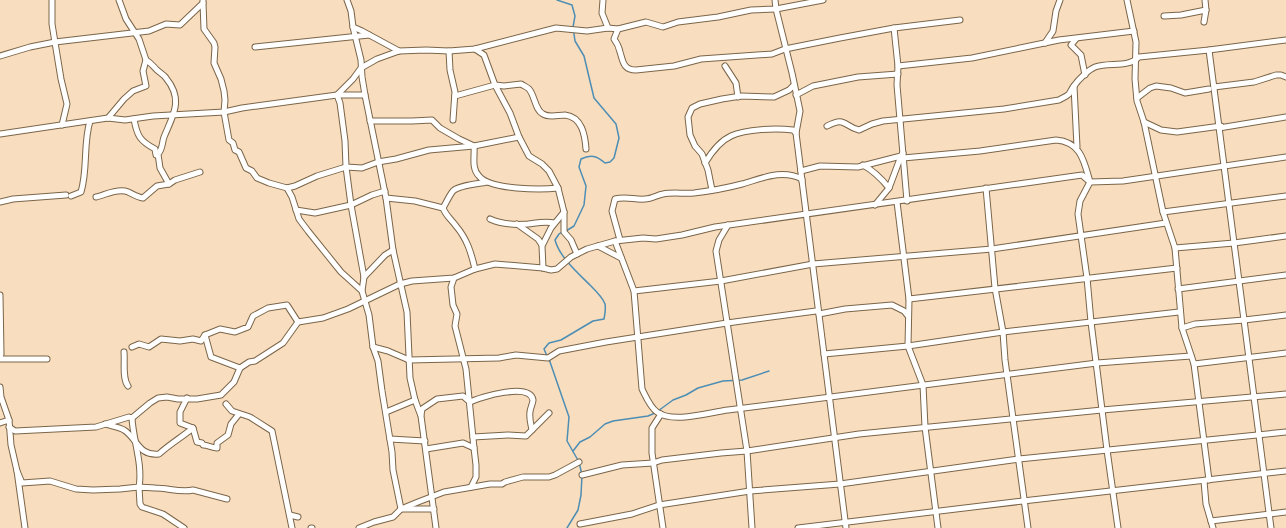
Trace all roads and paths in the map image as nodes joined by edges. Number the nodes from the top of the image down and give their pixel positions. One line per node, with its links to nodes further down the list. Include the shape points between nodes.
1 (52, 0): 26 (street)
2 (119, 0): 21 (street, via 126,19)
3 (347, 0): 16 (street)
4 (603, 0): 17 (street, via 602,13)
5 (776, 0): 11 (street)
6 (823, 0): 11 (street)
7 (1060, 0): 27 (street, via 1053,31)
8 (1127, 0): 20 (street)
9 (1205, 0): 12 (street)
10 (203, 1): 21 (street, via 180,25 166,24); 53 (street, via 204,29 216,47 214,63 224,90)
11 (776, 9): 19 (street, via 751,10 678,22 663,27 646,22); 30 (street)
12 (1206, 10): 13 (street); 15 (street)
13 (1164, 16)
14 (960, 20): 18 (street)
15 (1204, 22)
16 (353, 27): 22 (street); 23 (street)
17 (608, 28): 19 (street); 29 (street, via 587,31 556,28)
18 (894, 28): 30 (street); 38 (street)
19 (618, 29): 30 (street, via 614,39 619,46 623,64 630,70 659,68 701,59 772,54)
20 (1134, 31): 24 (street); 36 (street)
21 (136, 33): 26 (street); 35 (street)
22 (369, 34): 23 (street); 32 (street)
23 (355, 36): 28 (street); 39 (street)
24 (1076, 39): 27 (street); 41 (street, via 1071,45 1081,55)
25 (1286, 40): 31 (street)
26 (55, 42): 34 (street); 63 (street, via 67,104)
27 (1044, 43): 38 (street, via 972,58)
28 (255, 47)
29 (475, 49): 33 (street); 43 (street, via 484,55)
30 (785, 49): 44 (street)
31 (1210, 50): 36 (street, via 1139,57); 46 (street)
32 (399, 51): 33 (street); 39 (street)
33 (449, 51): 50 (street)
34 (0, 56)
35 (146, 60): 54 (street, via 152,63 172,87 176,97); 56 (street, via 143,71 146,87 133,91)
36 (1136, 61): 41 (street, via 1095,67); 52 (street)
37 (724, 66): 51 (street, via 736,83)
38 (898, 66): 40 (street)
39 (361, 68): 47 (street); 48 (street)
40 (898, 74): 49 (street, via 858,77 813,86); 57 (street)
41 (1085, 75): 45 (street)
42 (1286, 77): 46 (street, via 1276,75 1254,82)
43 (495, 85): 50 (street); 68 (street); 71 (street, via 521,84 529,89 543,114 574,118 583,130)
44 (794, 85): 49 (street); 51 (street, via 774,97)
45 (1074, 85): 57 (street, via 1070,93 1059,100 1004,109); 70 (street)
46 (1212, 88): 52 (street, via 1185,93 1156,86); 65 (street)
47 (337, 95): 48 (street); 53 (street); 79 (street, via 345,141)
48 (365, 95): 61 (street)
49 (796, 95): 66 (street, via 800,111)
50 (455, 96): 59 (street)
51 (738, 97): 76 (street, via 700,104 689,113 690,135)
52 (1137, 98): 62 (street)
53 (224, 112): 54 (street); 87 (street, via 229,140 239,152 246,168 257,178)
54 (174, 115): 58 (street); 85 (street, via 164,136 161,152 158,154 160,168)
55 (1286, 117): 65 (street)
56 (108, 118): 58 (street); 60 (street)
57 (900, 118): 64 (street, via 872,124 859,130 839,121); 73 (street)
58 (134, 120): 72 (street, via 139,138 155,149)
59 (453, 120)
60 (90, 121): 63 (street); 97 (street, via 81,192 69,196)
61 (370, 121): 69 (street, via 432,120 459,140); 75 (street)
62 (1144, 122): 65 (street, via 1161,130 1178,132); 82 (street)
63 (62, 124): 67 (street)
64 (827, 126)
65 (1220, 127): 78 (street)
66 (796, 133): 76 (street, via 793,130 779,129 730,136 718,146); 80 (street)
67 (0, 134)
68 (519, 137): 69 (street); 88 (street, via 529,156 549,171)
69 (474, 146): 75 (street, via 429,150); 83 (street, via 473,162 478,176)
70 (1077, 147): 73 (street, via 1065,140 1056,140 980,151); 84 (street)
71 (586, 149)
72 (156, 155)
73 (902, 156): 77 (street); 89 (street); 96 (street)
74 (1286, 157): 78 (street)
75 (378, 162): 79 (street, via 362,168); 92 (street)
76 (705, 163): 91 (street)
77 (863, 165): 80 (street, via 820,166); 89 (street, via 874,171)
78 (1224, 166): 82 (street); 99 (street)
79 (346, 168): 87 (street); 100 (street)
80 (801, 171): 86 (street)
81 (200, 172): 85 (street)
82 (1156, 176): 84 (street); 105 (street)
83 (487, 182): 88 (street, via 525,189); 102 (street, via 453,191)
84 (1090, 182): 90 (street, via 1082,175); 113 (street, via 1080,201 1078,214)
85 (169, 184): 94 (street, via 158,186 143,198 126,191 112,192)
86 (803, 186): 91 (street, via 802,179 793,174 785,174); 106 (street)
87 (287, 188): 103 (street)
88 (558, 188): 104 (street)
89 (889, 188): 101 (street)
90 (986, 188): 96 (street); 119 (street)
91 (712, 190): 114 (street, via 663,194 646,199 615,199 612,211)
92 (384, 191): 95 (street); 100 (street)
93 (1286, 196): 99 (street)
94 (96, 198)
95 (386, 198): 102 (street, via 415,201); 120 (street)
96 (907, 201): 98 (street)
97 (0, 202)
98 (897, 202): 101 (street); 122 (street)
99 (1228, 203): 105 (street); 115 (street)
100 (351, 205): 103 (street, via 315,213); 129 (street)
101 (875, 205): 106 (street)
102 (442, 208): 127 (street, via 470,248)
103 (296, 210): 137 (street, via 308,232 341,272)
104 (564, 212): 108 (street); 121 (street, via 564,232)
105 (1163, 212): 109 (street)
106 (806, 214): 111 (street); 124 (street)
107 (490, 219): 110 (street)
108 (554, 223): 110 (street); 116 (street)
109 (1166, 223): 113 (street); 118 (street)
110 (517, 224): 116 (street, via 538,239)
111 (728, 225): 114 (street, via 656,238); 132 (street, via 716,250)
112 (1286, 236): 115 (street)
113 (1082, 237): 119 (street); 131 (street)
114 (617, 241): 117 (street); 123 (street)
115 (1234, 243): 118 (street); 133 (street)
116 (542, 245): 125 (street)
117 (598, 246): 121 (street); 123 (street)
118 (1175, 248): 126 (street)
119 (992, 249): 122 (street); 135 (street)
120 (393, 250): 129 (street, via 384,255); 134 (street)
121 (577, 254): 125 (street, via 557,269)
122 (904, 256): 124 (street); 140 (street)
123 (621, 258): 138 (street)
124 (813, 264): 132 (street); 143 (street)
125 (543, 268): 127 (street, via 495,264)
126 (1177, 268): 131 (street); 136 (street)
127 (475, 269): 130 (street)
128 (1286, 275): 133 (street)
129 (364, 277): 137 (street)
130 (454, 278): 134 (street); 163 (street, via 451,287 457,314 455,326)
131 (1087, 278): 135 (street); 148 (street)
132 (721, 281): 138 (street); 149 (street)
133 (1239, 281): 136 (street); 146 (street)
134 (400, 284): 141 (street); 165 (street, via 407,312)
135 (995, 288): 140 (street); 151 (street)
136 (1178, 289): 142 (street)
137 (362, 291): 141 (street)
138 (634, 291): 153 (street)
139 (0, 295): 162 (street)
140 (909, 299): 145 (street)
141 (365, 301): 147 (street, via 323,318); 156 (street, via 370,315)
142 (1179, 312): 148 (street); 150 (street)
143 (818, 313): 145 (street, via 892,305); 149 (street); 159 (street)
144 (1286, 315): 146 (street)
145 (908, 316): 154 (street)
146 (1244, 320): 150 (street, via 1195,324); 161 (street)
147 (298, 322): 152 (street, via 287,305 268,308 253,316 248,327 240,331 220,329); 168 (street, via 283,343)
148 (1091, 322): 151 (street); 166 (street)
149 (727, 323): 153 (street); 181 (street)
150 (1182, 328): 160 (street)
151 (1003, 332): 154 (street); 169 (street)
152 (205, 335): 155 (street, via 201,341 162,339 150,347 139,344); 168 (street, via 211,357)
153 (638, 337): 163 (street, via 559,351 548,358 516,355 499,358); 186 (street, via 642,389 646,399)
154 (908, 346): 159 (street); 170 (street)
155 (132, 347)
156 (373, 347): 165 (street); 183 (street, via 378,361)
157 (124, 352): 171 (street, via 124,376)
158 (1286, 353): 161 (street)
159 (824, 354): 176 (street)
160 (1191, 356): 166 (street); 167 (street)
161 (1249, 357): 167 (street); 174 (street)
162 (0, 358): 164 (street)
163 (464, 358): 165 (street); 179 (street)
164 (47, 360)
165 (409, 360): 177 (street)
166 (1097, 363): 169 (street); 182 (street)
167 (1194, 364): 178 (street)
168 (240, 368): 175 (street, via 234,382 221,395)
169 (1007, 374): 170 (street); 189 (street)
170 (922, 385): 176 (street); 194 (street)
171 (128, 386)
172 (0, 387): 190 (street)
173 (1286, 394): 174 (street)
174 (1254, 397): 178 (street); 198 (street)
175 (188, 398): 188 (street, via 158,398); 195 (street, via 180,412 180,423)
176 (830, 398): 181 (street); 200 (street)
177 (415, 400): 183 (street); 187 (street)
178 (1200, 401): 182 (street); 203 (street)
179 (470, 402): 187 (street, via 462,396 437,399 422,409); 196 (street, via 507,392 526,392 533,401 529,418); 199 (street)
180 (226, 404): 185 (street)
181 (740, 408): 186 (street, via 690,416); 208 (street)
182 (1102, 410): 189 (street); 207 (street)
183 (386, 412): 201 (street)
184 (549, 413): 196 (street)
185 (239, 414): 195 (street, via 228,435 219,442 217,448 197,442); 232 (street, via 250,417 272,431)
186 (661, 414): 211 (street, via 652,428)
187 (421, 416): 202 (street)
188 (132, 418): 192 (street); 204 (street)
189 (1013, 418): 194 (street); 209 (street)
190 (9, 420): 191 (street); 193 (street)
191 (0, 423)
192 (104, 424): 193 (street, via 96,427 15,431); 204 (street, via 124,430)
193 (9, 427): 212 (street)
194 (926, 427): 200 (street); 214 (street)
195 (193, 428): 204 (street, via 159,454 140,449)
196 (532, 430): 199 (street, via 523,437)
197 (1286, 432): 198 (street)
198 (1258, 435): 203 (street); 215 (street)
199 (473, 437): 205 (street)
200 (835, 438): 208 (street); 218 (street)
201 (390, 439): 202 (street); 227 (street, via 393,470)
202 (425, 440): 206 (street)
203 (1204, 440): 207 (street); 217 (street)
204 (136, 442): 219 (street)
205 (474, 448): 206 (street, via 463,443); 220 (street, via 477,473)
206 (426, 449): 223 (street)
207 (1107, 450): 209 (street); 222 (street)
208 (747, 451): 211 (street, via 692,456); 221 (street)
209 (1018, 459): 214 (street); 225 (street)
210 (579, 462): 220 (street, via 549,477 523,477 502,484)
211 (653, 463): 216 (street, via 622,465); 226 (street)
212 (17, 471): 219 (street, via 22,483 50,482 76,489 93,490); 237 (street)
213 (1286, 471): 215 (street)
214 (931, 472): 218 (street); 229 (street)
215 (1263, 474): 217 (street); 231 (street)
216 (582, 475)
217 (1206, 481): 222 (street); 234 (street, via 1206,504)
218 (840, 484): 221 (street); 235 (street)
219 (139, 487): 224 (street, via 193,490); 238 (street, via 142,507 163,514)
220 (471, 487): 223 (street)
221 (750, 491): 226 (street); 243 (street)
222 (1113, 491): 225 (street); 248 (street)
223 (432, 497): 227 (street); 228 (street)
224 (227, 499)
225 (1023, 501): 229 (street); 247 (street)
226 (659, 505): 236 (street, via 632,514); 242 (street)
227 (402, 509): 228 (street); 240 (street, via 393,517)
228 (434, 509): 241 (street)
229 (936, 512): 235 (street); 246 (street)
230 (1286, 512): 231 (street)
231 (1269, 514): 234 (street); 250 (street)
232 (290, 515): 233 (street); 239 (street)
233 (298, 517)
234 (1211, 521): 249 (street)
235 (845, 522): 244 (street); 245 (street)
236 (580, 524)
237 (25, 528)
238 (184, 528)
239 (292, 528)
240 (359, 528)
241 (436, 528)
242 (663, 528)
243 (752, 528)
244 (798, 528)
245 (846, 528)
246 (938, 528)
247 (1028, 528)
248 (1118, 528)
249 (1213, 528)
250 (1271, 528)

